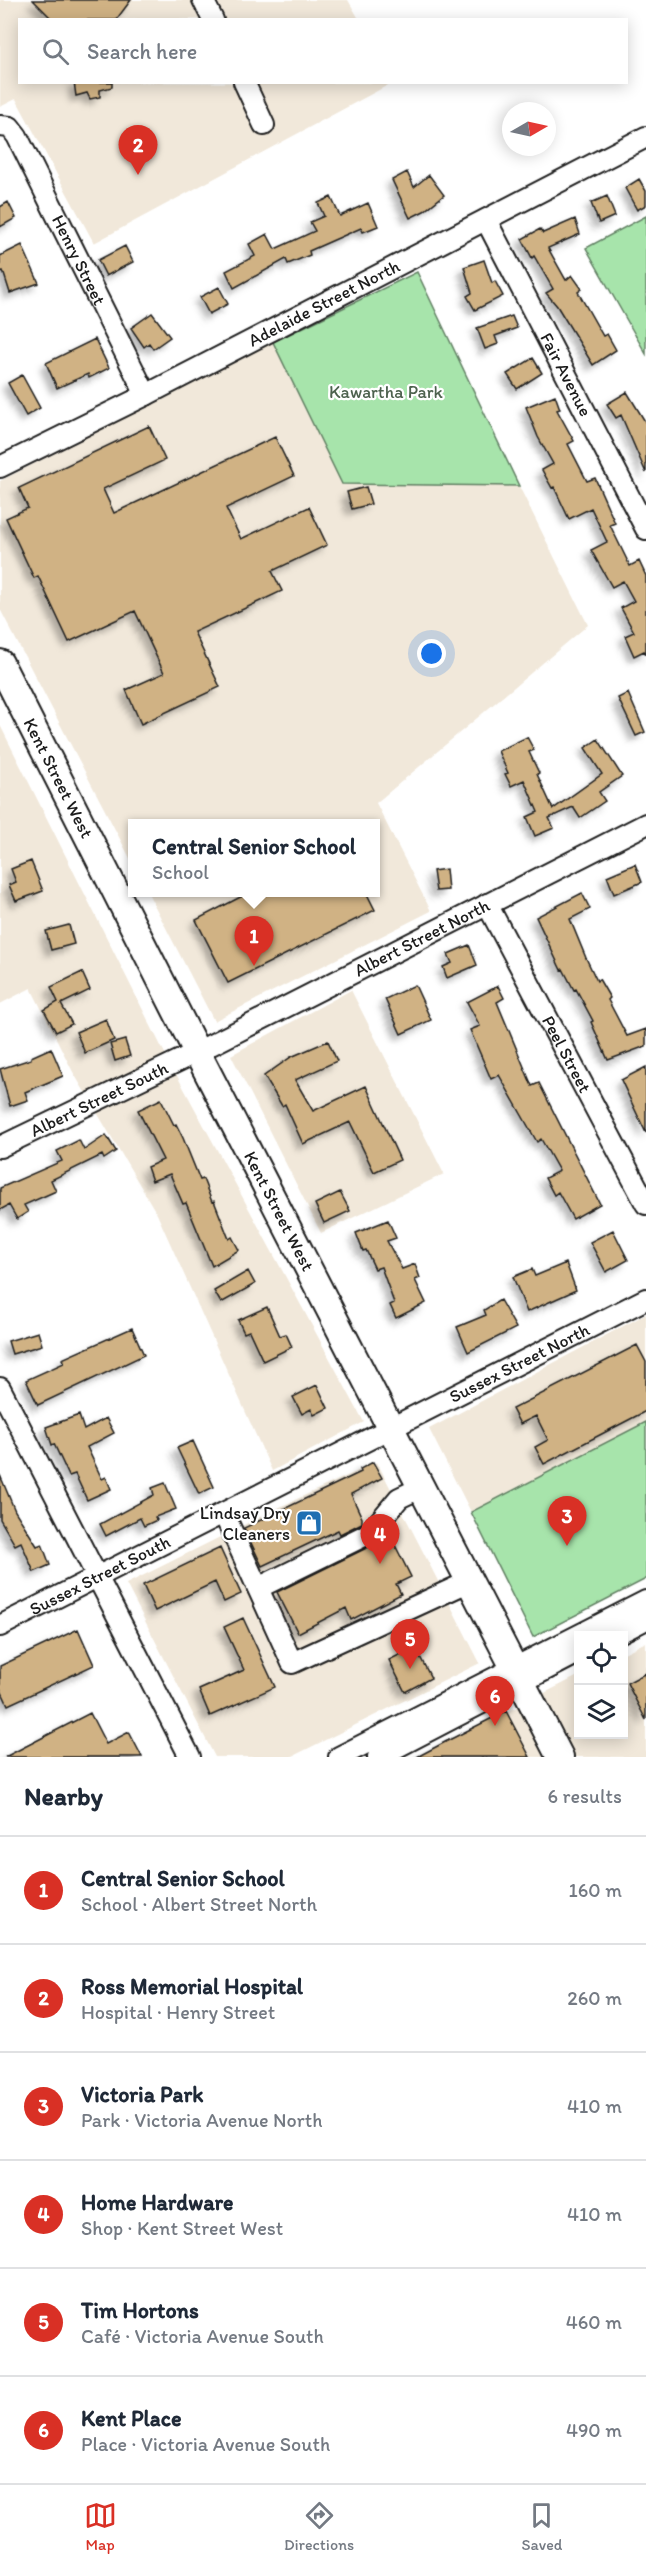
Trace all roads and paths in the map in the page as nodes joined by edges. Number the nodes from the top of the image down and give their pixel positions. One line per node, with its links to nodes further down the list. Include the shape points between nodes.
1 (203, 0): 2 (street)
2 (212, 18)
3 (245, 84): 4 (street)
4 (264, 125)
5 (5, 127): 8 (street, Henry Street, via 17,136)
6 (646, 137): 7 (street, Adelaide Street North)
7 (486, 220): 8 (street, Adelaide Street North); 10 (street, Fair Avenue)
8 (146, 395): 9 (street, Adelaide Street North)
9 (0, 467)
10 (646, 529)
11 (0, 663): 14 (main road, Kent Street West)
12 (646, 824): 13 (street, Albert Street North)
13 (487, 904): 14 (street, Albert Street North); 16 (street, Peel Street)
14 (197, 1052): 15 (street, Albert Street South); 19 (main road, Kent Street West)
15 (0, 1146)
16 (646, 1204)
17 (646, 1299): 19 (street, Sussex Street North)
18 (0, 1388): 22 (street)
19 (393, 1429): 20 (main road, Kent Street West); 21 (street, Sussex Street South)
20 (422, 1487): 23 (main road, Kent Street West); 24 (street, via 399,1498 370,1533)
21 (224, 1514): 22 (street, Sussex Street South); 24 (street)
22 (97, 1577): 27 (street, Sussex Street South); 32 (street)
23 (470, 1581): 24 (street, via 292,1663); 30 (main road, Kent Street West)
24 (258, 1588)
25 (646, 1601): 30 (street)
26 (646, 1619): 28 (street)
27 (0, 1626)
28 (621, 1631)
29 (574, 1655): 30 (street)
30 (518, 1675): 31 (street); 34 (main road, Kent Street West)
31 (374, 1752): 33 (street)
32 (190, 1757)
33 (339, 1757)
34 (560, 1757)

